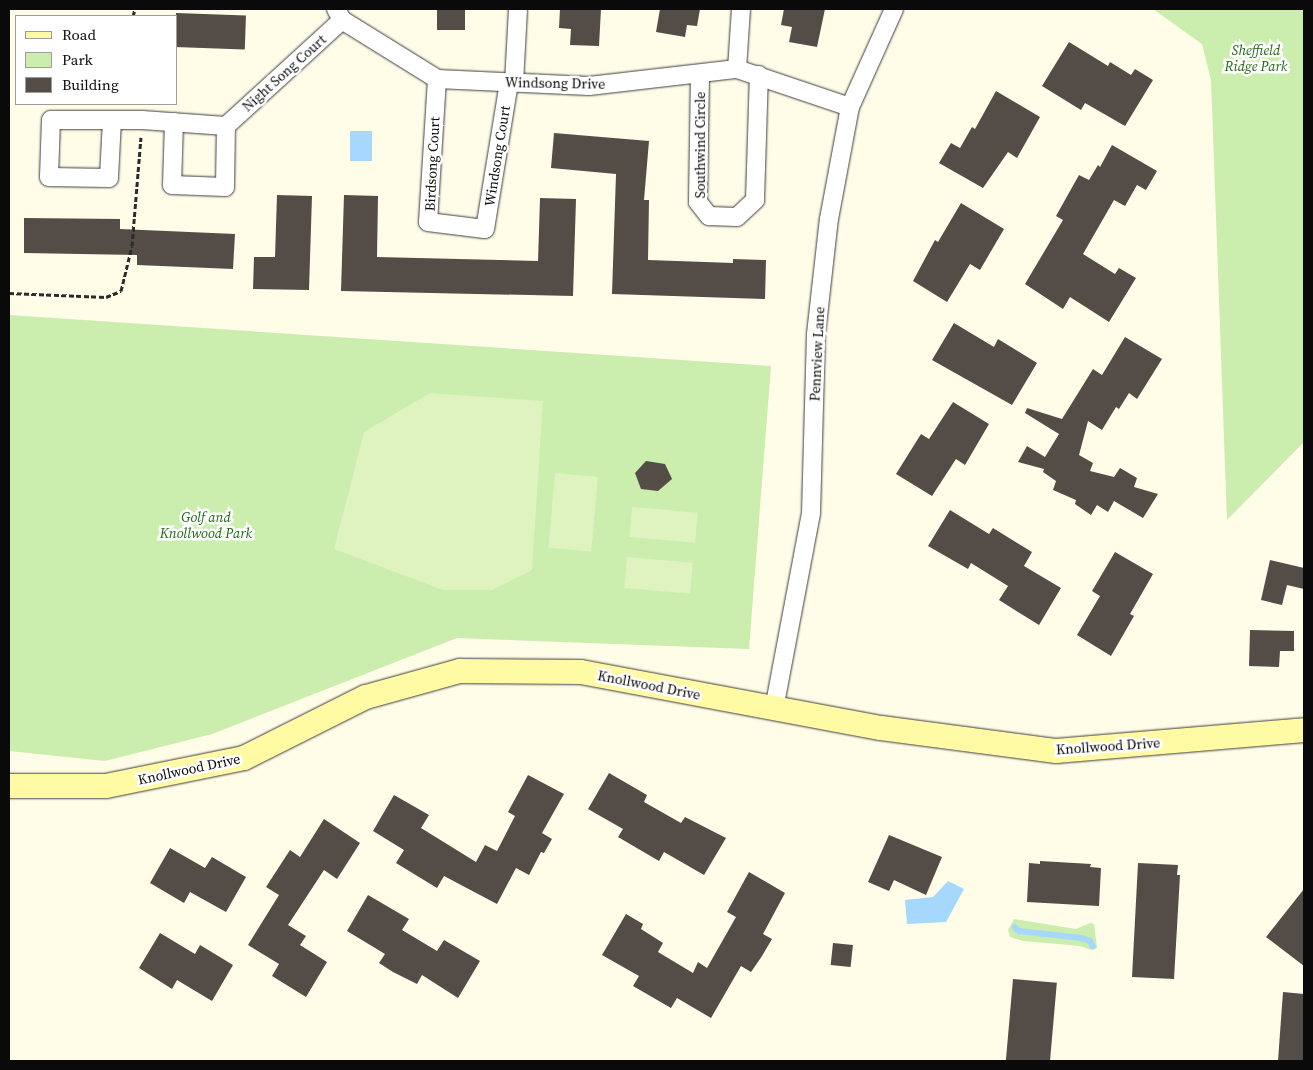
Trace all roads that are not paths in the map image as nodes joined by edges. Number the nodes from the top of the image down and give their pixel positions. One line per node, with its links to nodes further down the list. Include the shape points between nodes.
1 (518, 9): 9 (street, Windsong Court)
2 (741, 9): 5 (street)
3 (894, 9): 10 (street, Pennview Lane)
4 (339, 14): 8 (street, Windsong Drive); 13 (street, Night Song Court)
5 (737, 69): 6 (street, Windsong Drive); 7 (street, Windsong Drive)
6 (700, 74): 7 (street, Southwind Circle, via 698,202 710,216 737,217 754,200); 9 (street, Windsong Drive, via 589,86)
7 (759, 75): 10 (street, Windsong Drive)
8 (436, 79): 9 (street, Windsong Drive); 14 (street, Birdsong Court, via 428,222)
9 (511, 83): 14 (street, Windsong Court)
10 (850, 107): 15 (street, Pennview Lane, via 829,219 816,334 811,513)
11 (112, 120): 11 (street, via 51,120 49,177 109,178); 12 (street)
12 (174, 122): 13 (street); 13 (street, via 172,185 225,187)
13 (226, 126)
14 (485, 229)
15 (774, 708): 16 (street, Knollwood Drive, via 881,728 1056,751); 17 (street, Knollwood Drive, via 581,672 460,671 366,697 244,758 106,786)
16 (1304, 730)
17 (9, 786)

